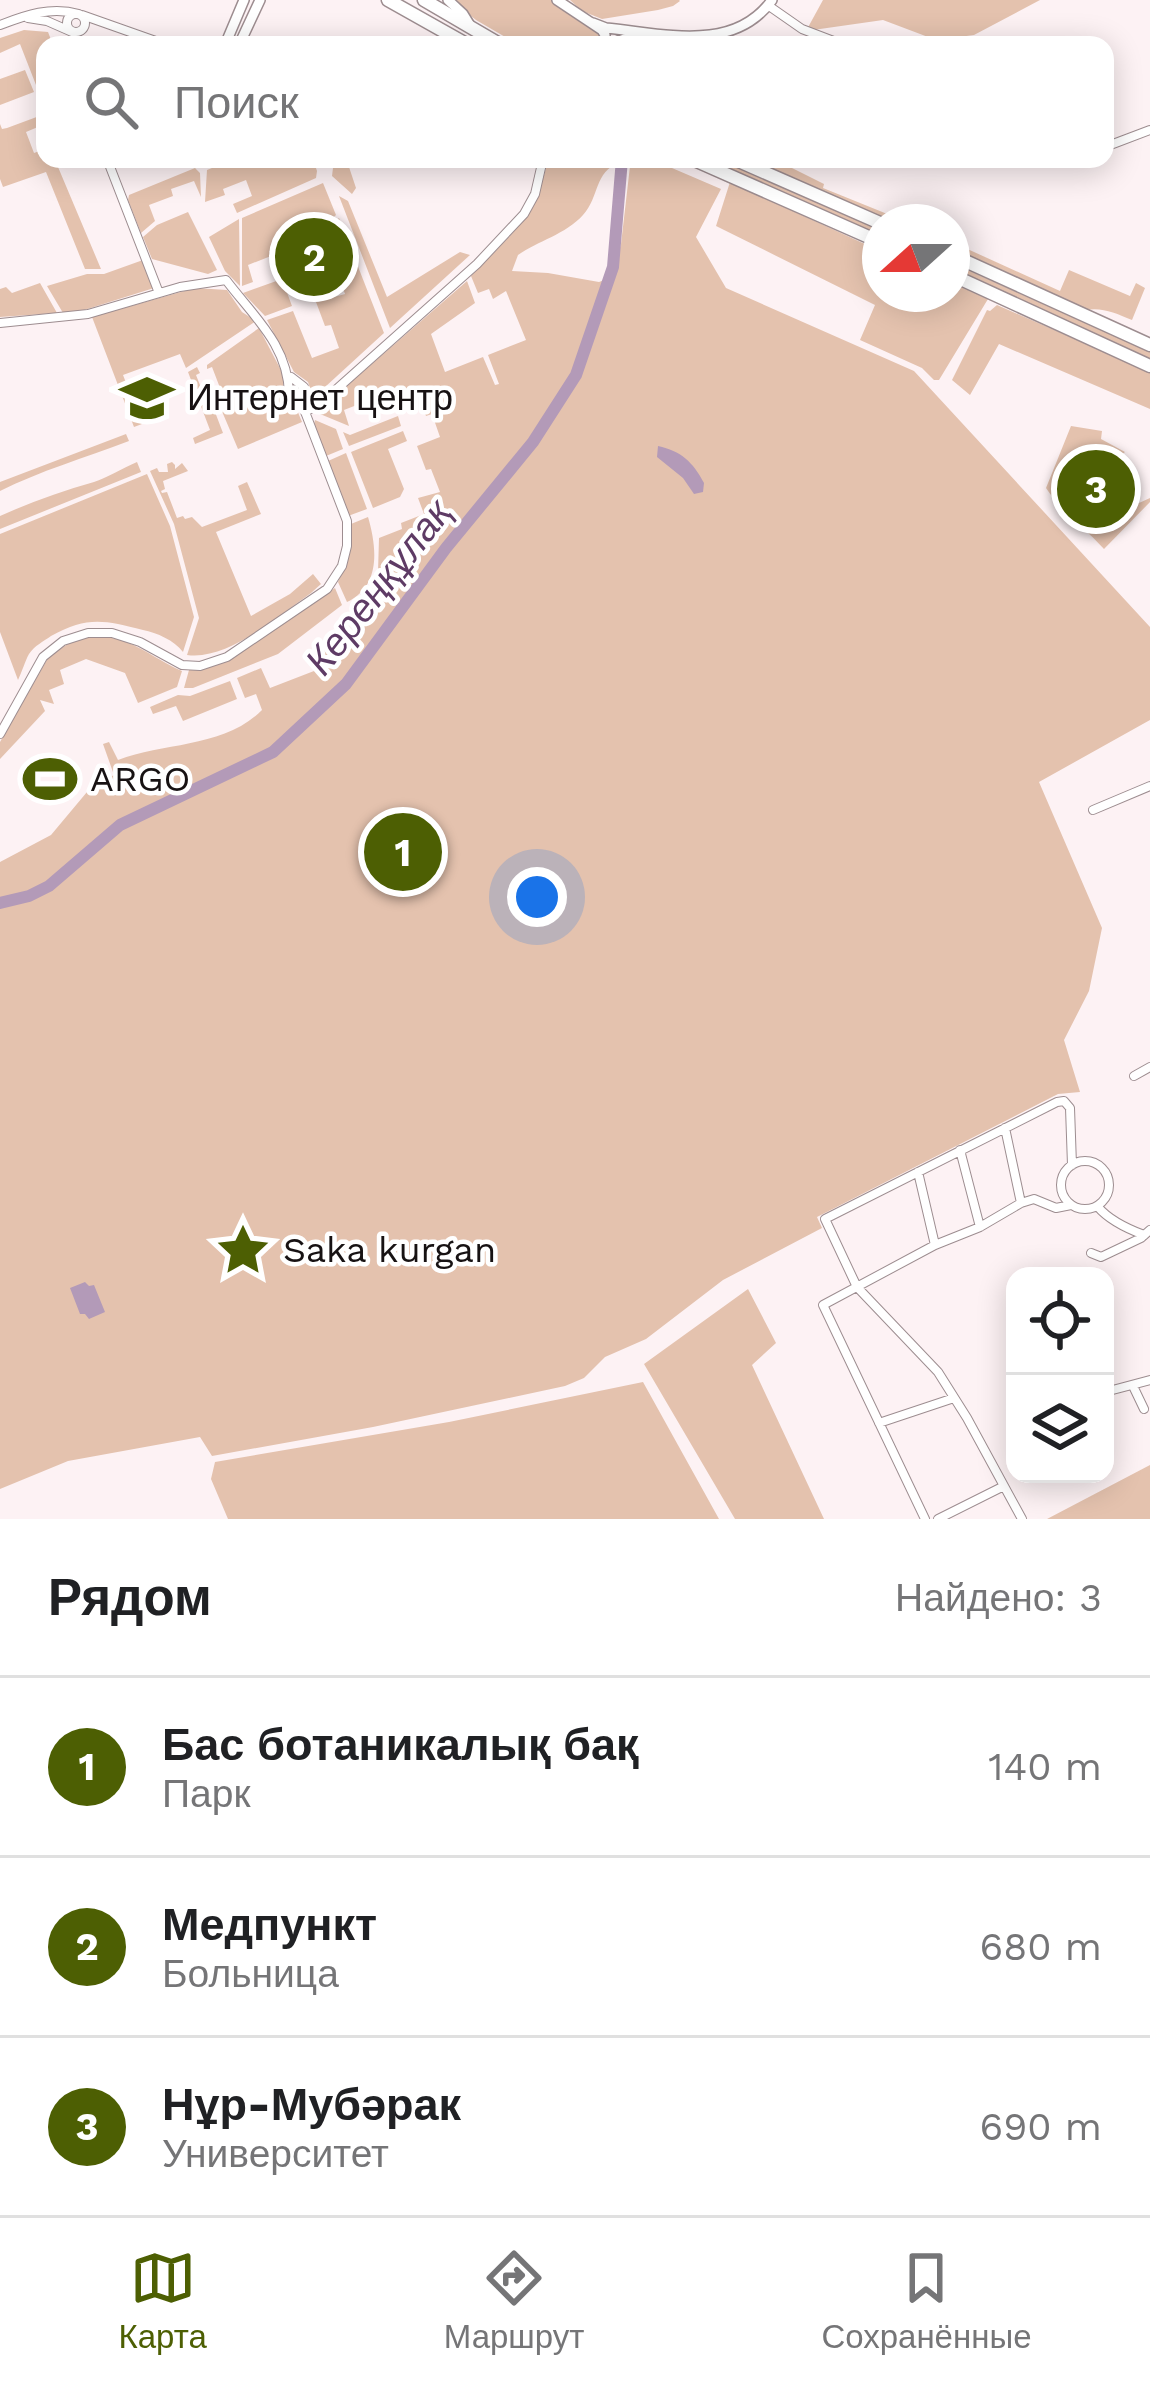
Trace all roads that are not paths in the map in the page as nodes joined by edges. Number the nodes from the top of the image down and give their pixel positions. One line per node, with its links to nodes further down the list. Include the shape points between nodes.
1 (244, 0): 19 (street)
2 (260, 0): 20 (street)
3 (376, 0): 13 (street)
4 (388, 0): 13 (main road)
5 (424, 0): 15 (main road)
6 (448, 0): 15 (street)
7 (557, 0): 11 (street)
8 (771, 3): 26 (street, via 737,28); 27 (street)
9 (81, 15): 10 (street, via 45,11); 14 (street); 17 (street, via 86,23); 17 (street, via 67,20)
10 (14, 20): 12 (street); 17 (street)
11 (593, 23): 16 (street); 23 (street)
12 (0, 25)
13 (434, 26): 21 (main road)
14 (112, 27): 17 (street); 18 (street)
15 (471, 27): 22 (main road)
16 (646, 31): 24 (street); 25 (street)
17 (76, 32)
18 (140, 36)
19 (229, 36)
20 (243, 36)
21 (452, 36)
22 (486, 36)
23 (603, 36)
24 (628, 36)
25 (685, 36)
26 (708, 36)
27 (820, 36)
28 (1150, 130): 29 (street)
29 (1114, 144)
30 (110, 168): 38 (street)
31 (541, 168): 43 (street, via 524,214 469,271 321,404)
32 (712, 168): 35 (main road)
33 (755, 168): 34 (main road)
34 (862, 215)
35 (862, 234)
36 (970, 263): 40 (main road)
37 (970, 283): 41 (main road)
38 (159, 293): 39 (street, via 67,318); 42 (street, via 226,280 268,331)
39 (0, 322)
40 (1150, 345)
41 (1150, 366)
42 (290, 376): 43 (street, via 289,394); 43 (street, via 304,387)
43 (303, 408): 44 (street, via 347,521 342,566 327,589 200,666 112,632 63,641 43,657)
44 (0, 734)
45 (1150, 786): 46 (street)
46 (1093, 810)
47 (1150, 1067): 48 (street)
48 (1135, 1076)
49 (1005, 1128): 50 (street); 51 (street, via 1068,1103); 55 (street)
50 (960, 1150): 52 (street); 58 (street)
51 (1072, 1165): 53 (street); 57 (street, via 1093,1162 1108,1175 1108,1196)
52 (918, 1172): 60 (street); 62 (street, via 825,1219)
53 (1061, 1184): 54 (street); 56 (street)
54 (1039, 1200): 55 (street); 56 (street)
55 (1021, 1203): 58 (street)
56 (1071, 1205): 57 (street)
57 (1098, 1207): 59 (street)
58 (980, 1227): 60 (street)
59 (1147, 1233): 61 (street, via 1101,1256)
60 (935, 1245): 62 (street)
61 (1091, 1253)
62 (857, 1287): 66 (street); 68 (street, via 823,1305)
63 (1150, 1381): 64 (street)
64 (1133, 1386): 65 (street); 67 (street)
65 (1114, 1390)
66 (955, 1398): 68 (street); 69 (street)
67 (1144, 1409)
68 (879, 1423): 70 (street)
69 (1004, 1486): 71 (street); 72 (street)
70 (925, 1519)
71 (938, 1519)
72 (1022, 1519)

